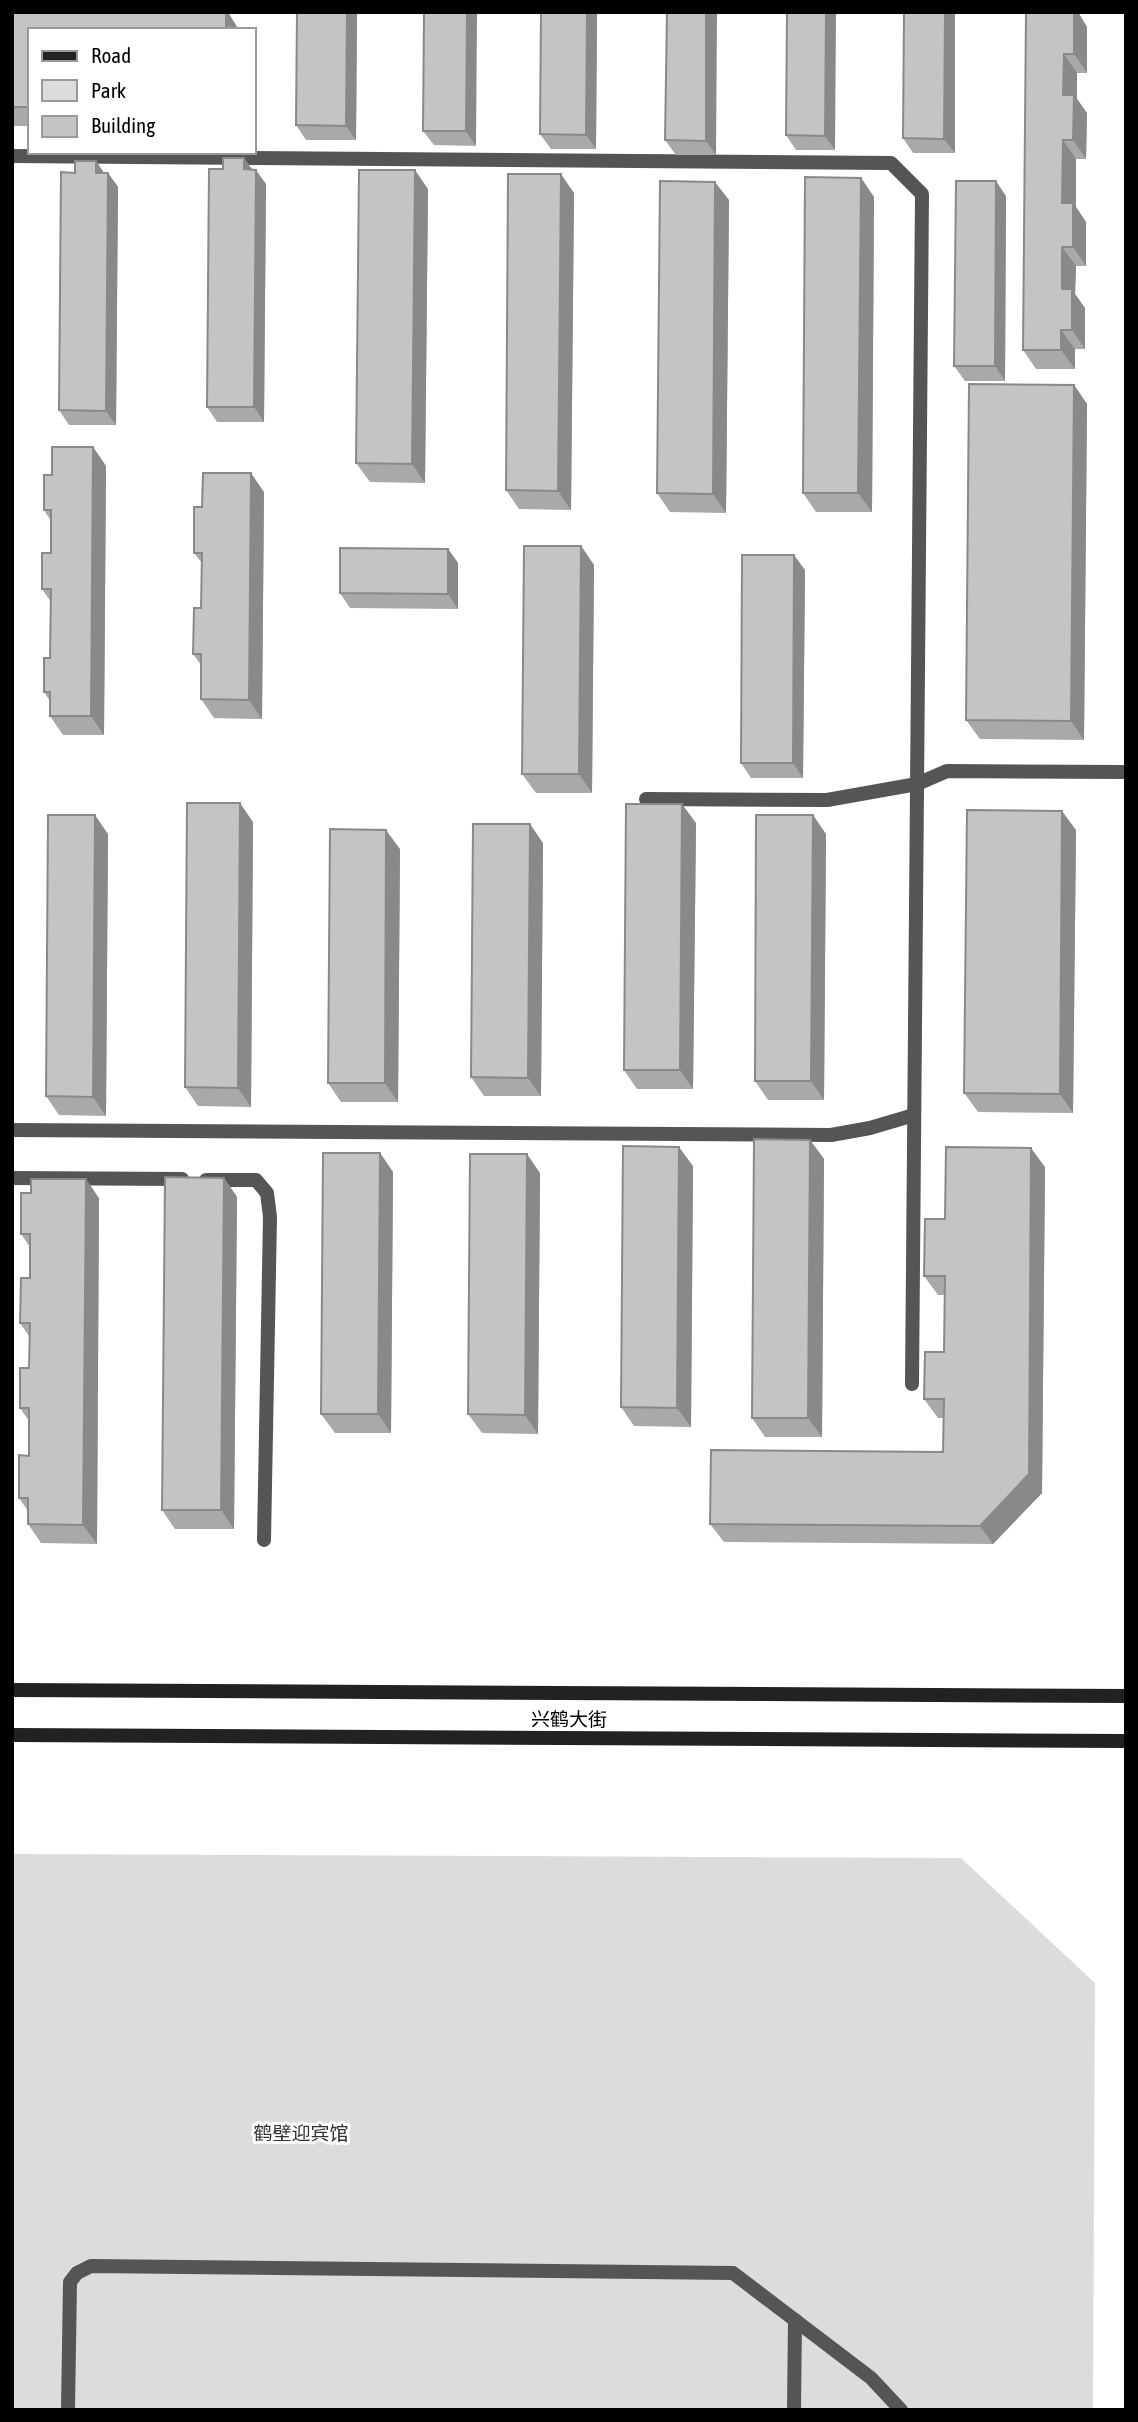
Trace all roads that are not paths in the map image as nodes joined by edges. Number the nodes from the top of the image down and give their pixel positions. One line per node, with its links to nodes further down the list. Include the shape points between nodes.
1 (12, 156): 3 (lane, via 891,163 922,194)
2 (1126, 772): 3 (lane, via 947,771)
3 (917, 784): 4 (lane, via 827,800); 5 (lane)
4 (646, 799)
5 (914, 1115): 6 (lane, via 831,1135); 8 (lane)
6 (12, 1130)
7 (12, 1178): 9 (lane, via 256,1180 267,1193)
8 (912, 1384)
9 (264, 1540)
10 (12, 1690): 11 (main road, 兴鹤大街)
11 (1126, 1696)
12 (12, 1735): 13 (main road, 兴鹤大街)
13 (1126, 1741)
14 (795, 2320): 15 (lane, via 733,2273 91,2266 71,2281); 16 (lane); 17 (lane, via 871,2378)
15 (68, 2410)
16 (794, 2410)
17 (901, 2410)

